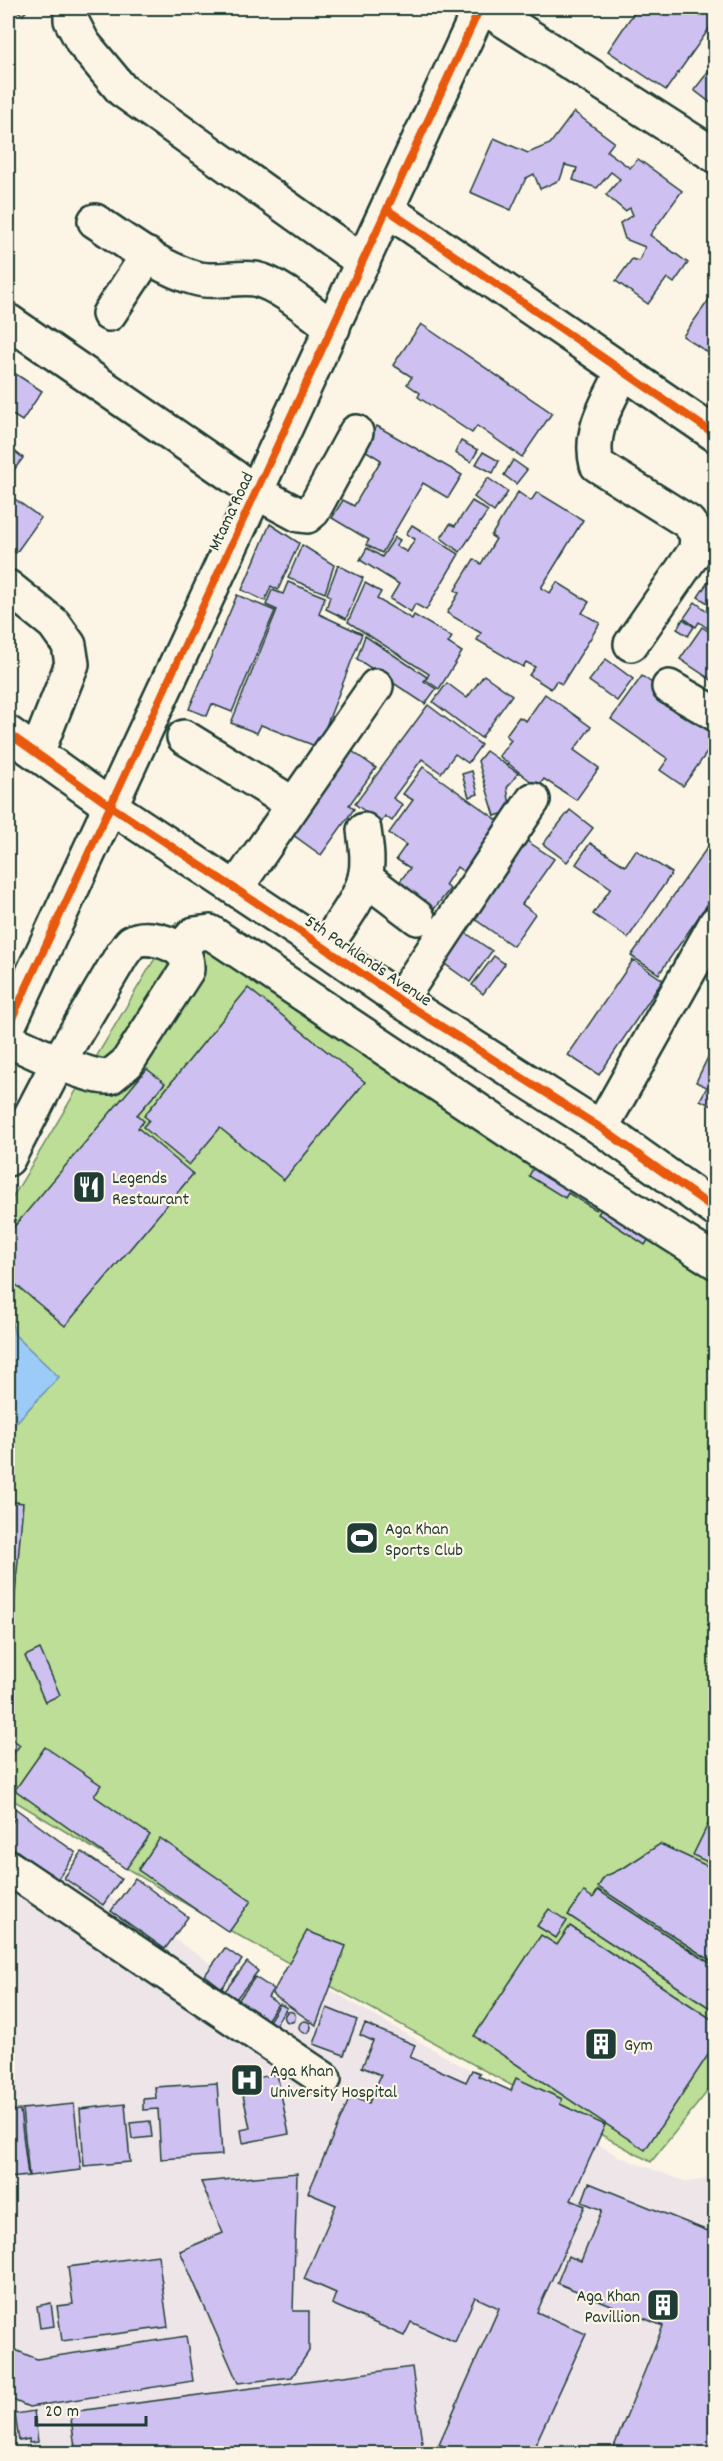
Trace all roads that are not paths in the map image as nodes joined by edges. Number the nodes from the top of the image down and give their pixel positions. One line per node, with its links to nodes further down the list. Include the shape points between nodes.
1 (71, 8): 8 (street, via 71,20 82,43 122,90)
2 (480, 8): 5 (street, Mtama Road)
3 (485, 8): 4 (street)
4 (716, 156)
5 (388, 210): 8 (street, Mtama Road); 12 (street)
6 (95, 220): 7 (street)
7 (148, 255): 9 (street); 11 (street, via 196,279 254,279 270,284)
8 (363, 262): 11 (street, Mtama Road)
9 (110, 314)
10 (8, 321): 15 (street)
11 (333, 328): 15 (street, Mtama Road)
12 (623, 371): 14 (street); 17 (street, via 594,433 597,465 688,522 697,534 696,550)
13 (356, 432): 15 (street, via 313,511 306,516)
14 (716, 435)
15 (256, 492): 26 (street, Mtama Road)
16 (8, 587): 23 (street, via 54,624 69,645 72,664)
17 (631, 644)
18 (376, 686): 25 (street)
19 (669, 687): 20 (street)
20 (716, 714)
21 (8, 733): 23 (street, 5th Parklands Avenue)
22 (184, 737): 25 (street)
23 (37, 753): 26 (street, 5th Parklands Avenue)
24 (533, 801): 34 (street)
25 (293, 804): 29 (street)
26 (109, 805): 29 (street, 5th Parklands Avenue); 35 (street, Mtama Road)
27 (364, 830): 28 (street)
28 (365, 878): 30 (street); 32 (street)
29 (236, 888): 32 (street, 5th Parklands Avenue)
30 (418, 918)
31 (716, 923): 38 (street)
32 (325, 948): 34 (street, 5th Parklands Avenue)
33 (180, 950): 37 (street, via 145,938 132,942); 37 (street, via 186,958 187,970 116,1074 95,1077); 41 (street, via 194,934 210,932 557,1163)
34 (399, 1000): 38 (street, 5th Parklands Avenue)
35 (8, 1027)
36 (8, 1040): 37 (street)
37 (59, 1061): 39 (street)
38 (601, 1128): 40 (street, 5th Parklands Avenue)
39 (8, 1159)
40 (716, 1210)
41 (716, 1262)
42 (8, 1867): 43 (street)
43 (324, 2079)

